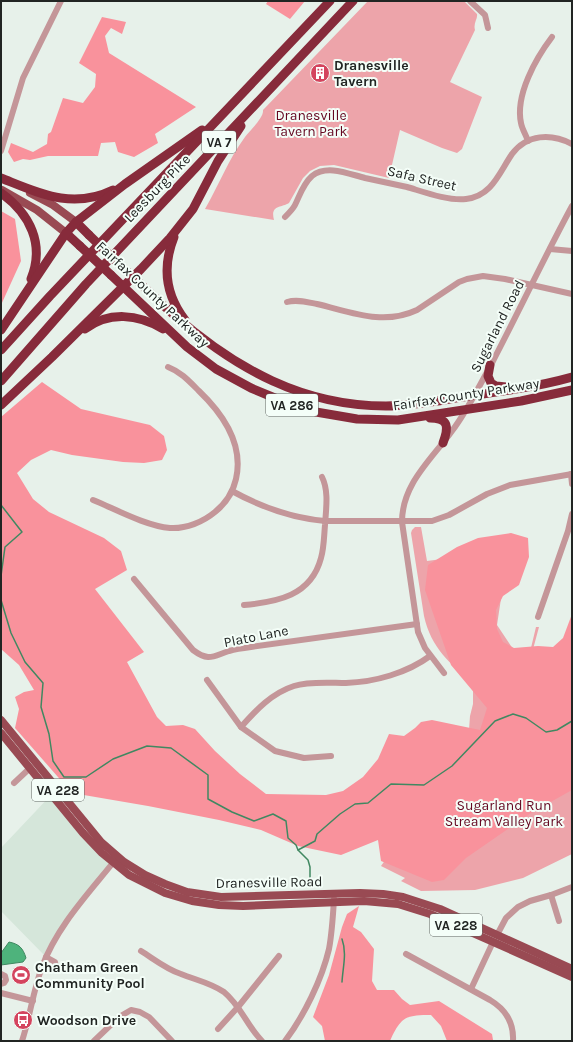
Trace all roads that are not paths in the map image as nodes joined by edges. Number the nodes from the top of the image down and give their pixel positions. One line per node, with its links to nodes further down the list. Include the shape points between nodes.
1 (61, 1): 11 (street, via 23,78)
2 (330, 1): 8 (highway, Leesburg Pike / VA 7)
3 (353, 1): 7 (highway, Leesburg Pike / VA 7)
4 (470, 1): 5 (street, via 485,15)
5 (488, 28)
6 (552, 37): 9 (street, via 540,54 523,94 521,122)
7 (268, 91): 19 (highway, via 218,160 198,202); 37 (highway, Leesburg Pike / VA 7, via 86,284)
8 (233, 103): 13 (highway, via 195,136); 32 (highway, Leesburg Pike / VA 7)
9 (528, 141): 10 (street, Safa Street, via 548,136); 17 (street, Safa Street, via 512,155 493,185 471,198 449,198 327,170 313,175)
10 (572, 144)
11 (1, 151)
12 (1, 178): 13 (highway, via 47,196 65,200 95,197); 18 (main road, via 53,205)
13 (125, 184): 18 (highway)
14 (1, 190): 20 (main road, via 33,208)
15 (1, 193): 27 (highway, via 22,211 34,236 36,266)
16 (572, 206): 21 (street, Sugarland Road)
17 (285, 217)
18 (76, 222): 20 (highway); 23 (highway, Fairfax County Parkway / VA 286, bridge)
19 (179, 227): 23 (highway); 30 (highway, via 168,259 168,284 175,306)
20 (66, 233): 25 (highway, Fairfax County Parkway / VA 286, bridge); 27 (highway)
21 (550, 249): 22 (street); 24 (street, Sugarland Road)
22 (572, 252)
23 (133, 277): 25 (highway); 30 (highway, Fairfax County Parkway / VA 286)
24 (531, 285): 26 (street); 28 (street, via 491,276 471,278 451,286 413,312 385,318 301,300); 34 (street, Sugarland Road)
25 (123, 287): 31 (highway, Fairfax County Parkway / VA 286); 33 (highway)
26 (572, 294)
27 (24, 297): 29 (highway)
28 (287, 302)
29 (1, 330)
30 (198, 334): 40 (highway, Fairfax County Parkway / VA 286, via 239,364 267,379 296,392 328,400 357,405 387,406)
31 (187, 347): 33 (highway, via 151,322 136,317 120,316 95,323); 43 (highway, Fairfax County Parkway / VA 286, via 216,369 239,382 300,408 357,419)
32 (1, 350)
33 (52, 357): 41 (highway)
34 (490, 365): 38 (highway, via 489,380 494,385); 40 (street, Sugarland Road)
35 (168, 367): 48 (street, via 182,374 210,402 229,428 238,456 237,474)
36 (572, 377): 38 (highway, Fairfax County Parkway / VA 286)
37 (1, 381)
38 (527, 386): 40 (highway, Fairfax County Parkway / VA 286)
39 (572, 390): 42 (highway, Fairfax County Parkway / VA 286)
40 (474, 395): 42 (street, Sugarland Road)
41 (1, 405)
42 (467, 409): 43 (highway, Fairfax County Parkway / VA 286); 44 (street, Sugarland Road)
43 (410, 418): 44 (highway, via 442,420 448,429)
44 (443, 443): 52 (street, Sugarland Road, via 408,491)
45 (571, 474): 47 (street); 52 (street, via 510,485 440,519)
46 (322, 477): 51 (street, via 326,491)
47 (572, 484)
48 (232, 491): 49 (street, via 224,504 212,515 190,526 174,528 152,524); 51 (street, via 282,514)
49 (93, 500)
50 (572, 514): 55 (street)
51 (325, 521): 52 (street); 54 (street, via 322,558 306,585 277,601)
52 (402, 522): 56 (street, Sugarland Road)
53 (134, 579): 56 (street, Plato Lane, via 193,650 206,657 251,647)
54 (244, 605)
55 (538, 616)
56 (417, 624): 57 (street, Sugarland Road, via 420,640)
57 (430, 656): 58 (street, Sugarland Road); 61 (street, via 406,669 372,680 295,686 263,704)
58 (444, 673)
59 (207, 680): 61 (street)
60 (1, 720): 66 (main road, Dranesville Road / VA 228)
61 (241, 727): 63 (street, via 275,751 304,758)
62 (1, 733): 64 (main road, Dranesville Road / VA 228)
63 (331, 756)
64 (30, 768): 65 (street); 66 (main road, Dranesville Road / VA 228, via 83,833)
65 (14, 783)
66 (115, 860): 69 (main road, Dranesville Road / VA 228, via 165,884 205,896); 75 (street, via 77,908)
67 (572, 887): 68 (street)
68 (551, 895): 70 (street); 71 (street, via 518,907 506,918)
69 (334, 898): 71 (main road, Dranesville Road / VA 228, via 408,907); 90 (street, via 331,936 322,973 298,1022)
70 (559, 921)
71 (495, 938): 77 (main road, Dranesville Road / VA 228); 79 (main road, Dranesville Road / VA 228); 81 (street)
72 (141, 950): 84 (street, via 171,970 216,987)
73 (406, 954): 81 (street)
74 (279, 956): 84 (street)
75 (46, 957): 76 (street, via 55,962); 83 (street)
76 (56, 967)
77 (572, 968)
78 (1, 974): 80 (street, via 6,980)
79 (572, 977)
80 (1, 984)
81 (471, 989): 91 (street, via 495,1002 504,1011 511,1023)
82 (1, 993): 83 (street)
83 (32, 1001): 86 (street)
84 (238, 1006): 85 (street); 89 (street)
85 (218, 1029)
86 (22, 1041)
87 (94, 1041): 88 (street, via 119,1017 131,1010 149,1017)
88 (172, 1041)
89 (262, 1041)
90 (285, 1041)
91 (513, 1041)

